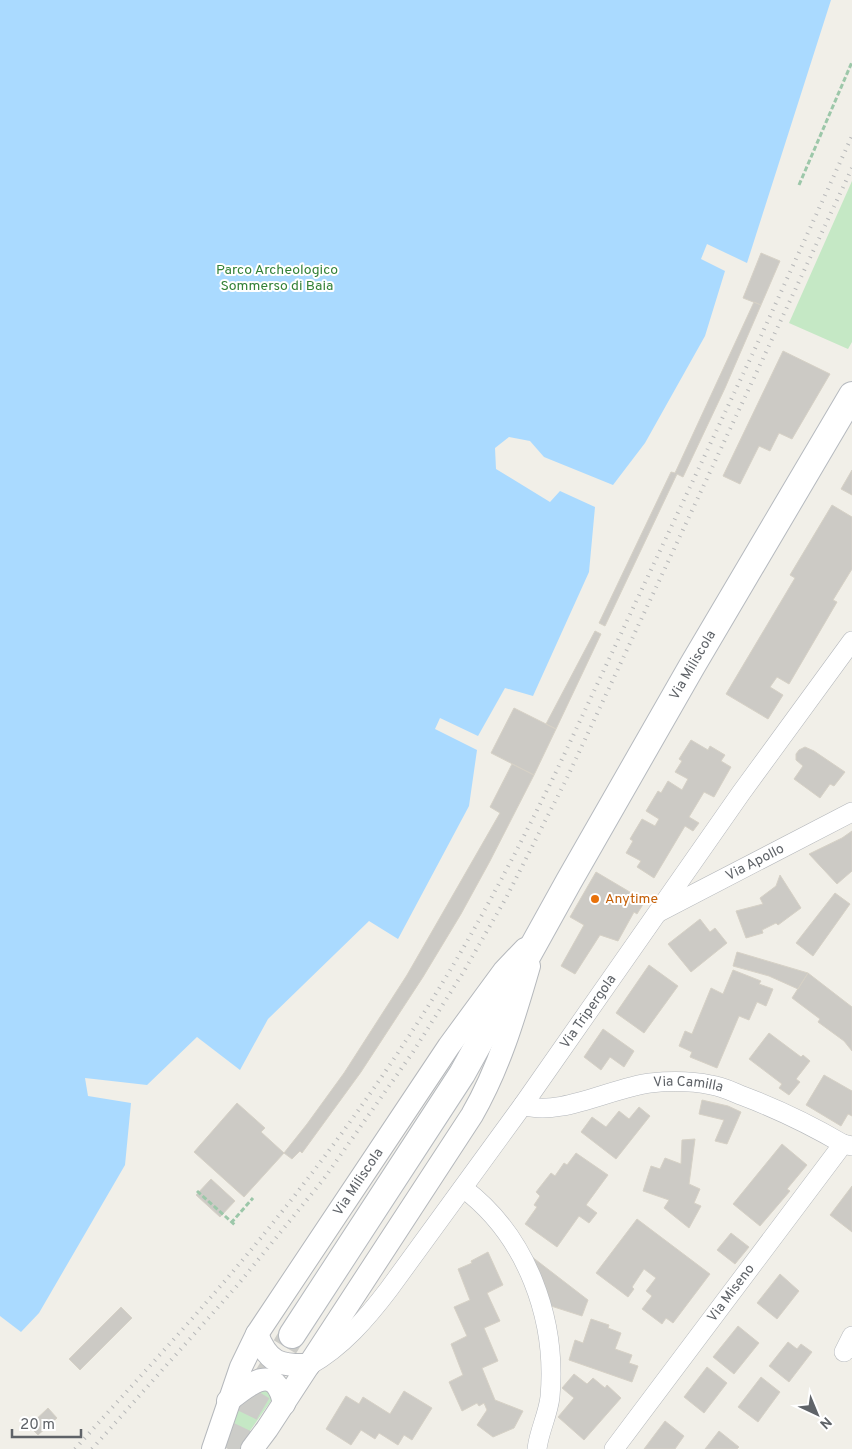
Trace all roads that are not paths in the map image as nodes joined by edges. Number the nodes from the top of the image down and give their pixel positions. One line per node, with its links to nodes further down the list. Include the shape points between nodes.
1 (852, 395): 5 (main road, Via Miliscola)
2 (852, 641): 4 (street, Via Tripergola)
3 (852, 812): 4 (street, Via Apollo)
4 (656, 914): 6 (street, Via Tripergola)
5 (538, 936): 9 (street, Via Miliscola, via 504,970 466,1022); 10 (main road, Via Miliscola, via 442,1108); 11 (street, Via Miliscola, via 511,1029 487,1089)
6 (524, 1104): 7 (street, Via Camilla, via 533,1108 553,1108 649,1083 712,1085 773,1107); 8 (street, Via Tripergola)
7 (847, 1145): 17 (street, Via Miseno)
8 (463, 1188): 11 (street, Via Tripergola, via 377,1305 339,1345); 16 (street, via 485,1206 513,1243 534,1282 545,1318 550,1398)
9 (257, 1334): 11 (street, via 264,1351 277,1362 292,1366); 12 (street, Via Miliscola)
10 (292, 1336)
11 (309, 1365): 13 (street, Via Miliscola)
12 (228, 1400): 13 (street, via 254,1381 267,1379 280,1388); 14 (street, Via Miliscola)
13 (284, 1404): 15 (street, Via Miliscola)
14 (213, 1449)
15 (252, 1449)
16 (538, 1449)
17 (614, 1449)

